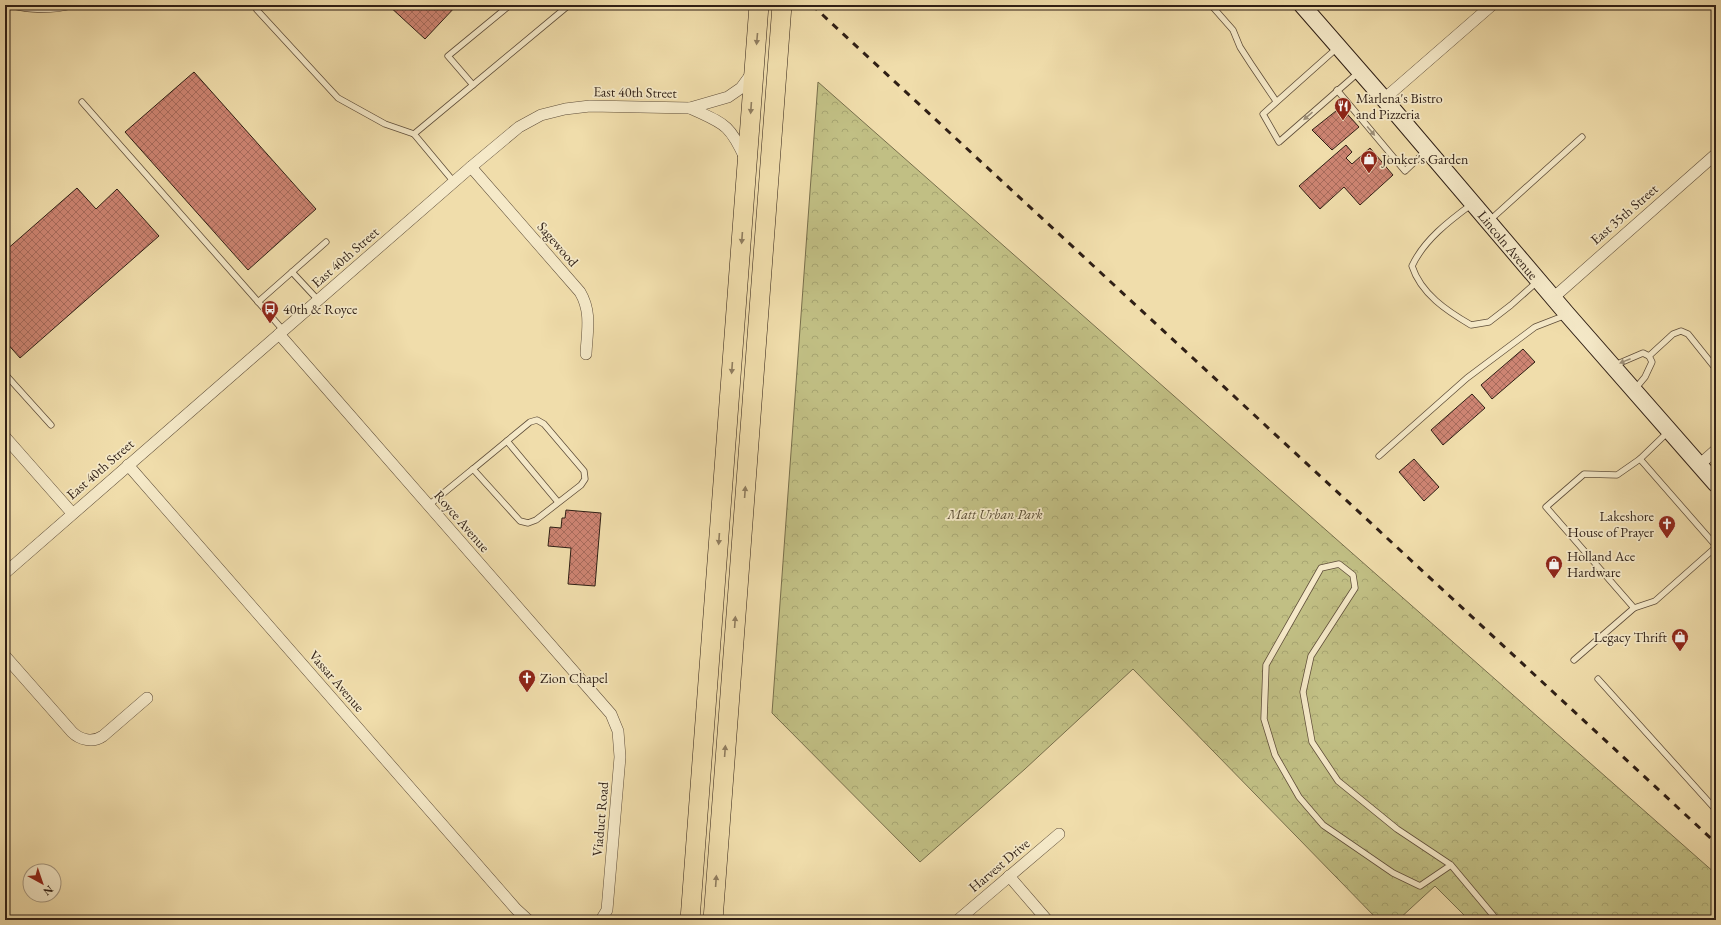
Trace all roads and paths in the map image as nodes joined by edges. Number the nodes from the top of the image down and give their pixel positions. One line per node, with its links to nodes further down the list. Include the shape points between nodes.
1 (10, 5): 2 (lane, via 22,9 64,8)
2 (74, 5)
3 (510, 5): 14 (lane, via 448,56)
4 (569, 5): 14 (lane)
5 (759, 5): 12 (highway, one-way to 12)
6 (782, 5): 72 (highway, one-way to 6)
7 (1211, 5): 17 (lane, via 1233,30 1240,47)
8 (1302, 5): 11 (main road, Lincoln Avenue)
9 (1492, 5): 16 (street)
10 (257, 10): 20 (lane, via 338,98 385,124)
11 (1339, 47): 13 (main road, Lincoln Avenue); 17 (lane)
12 (754, 70): 19 (street, via 734,94 723,100); 24 (highway, one-way to 24)
13 (1360, 71): 15 (lane); 16 (main road, Lincoln Avenue)
14 (473, 85): 20 (lane)
15 (1337, 90): 17 (lane, one-way to 17, via 1279,142 1263,114); 22 (lane, one-way to 22, via 1405,170)
16 (1384, 99): 22 (main road, Lincoln Avenue)
17 (1276, 101)
18 (82, 102): 34 (lane)
19 (690, 108): 24 (street, via 723,123 736,139); 25 (street, East 40th Street, via 590,106 552,112 519,127)
20 (414, 134): 26 (lane)
21 (1582, 137): 28 (lane)
22 (1428, 150): 27 (main road, Lincoln Avenue)
23 (1716, 154): 32 (street, East 35th Street)
24 (747, 163): 71 (highway, one-way to 71)
25 (471, 167): 26 (street, East 40th Street); 37 (street, Sagewood, via 580,292 588,310)
26 (454, 182): 33 (street, East 40th Street)
27 (1473, 203): 28 (main road, Lincoln Avenue); 31 (lane, via 1450,220 1426,245 1412,266 1415,276 1434,301 1471,325 1489,322)
28 (1489, 222): 31 (main road, Lincoln Avenue)
29 (326, 242): 30 (lane)
30 (292, 272): 33 (lane); 34 (lane)
31 (1538, 280): 32 (main road, Lincoln Avenue)
32 (1553, 298): 35 (main road, Lincoln Avenue)
33 (318, 300): 36 (street, East 40th Street)
34 (258, 302): 36 (lane)
35 (1567, 314): 39 (main road, Lincoln Avenue); 48 (lane, via 1535,327 1467,378)
36 (282, 332): 50 (street, East 40th Street); 55 (street, Royce Avenue)
37 (586, 354)
38 (1649, 356): 39 (lane, one-way to 39, via 1643,353); 40 (lane, via 1673,334 1681,331 1688,334); 42 (lane, via 1652,362 1646,377)
39 (1612, 366): 42 (main road, Lincoln Avenue)
40 (1716, 369)
41 (5, 374): 43 (lane)
42 (1634, 391): 44 (main road, Lincoln Avenue)
43 (51, 425)
44 (1669, 431): 49 (lane); 51 (main road, Lincoln Avenue)
45 (5, 437): 56 (street)
46 (507, 441): 52 (lane); 54 (lane); 54 (lane, via 530,422 537,420 544,424 584,471 585,479 581,485)
47 (1716, 450): 51 (street)
48 (1379, 456)
49 (1640, 459): 57 (lane); 59 (lane, via 1617,475 1584,474 1546,507)
50 (128, 464): 56 (street, East 40th Street); 69 (street, Vassar Avenue)
51 (1699, 465): 53 (main road, Lincoln Avenue)
52 (473, 469): 54 (lane, via 520,521 528,523); 55 (lane)
53 (1716, 484)
54 (558, 502)
55 (429, 505): 64 (street, Royce Avenue, via 602,702 611,714)
56 (72, 513): 58 (street, East 40th Street)
57 (1716, 546): 59 (lane, via 1655,601)
58 (5, 573)
59 (1634, 608): 61 (lane)
60 (5, 656): 63 (street, via 72,732 84,739 98,739 103,736)
61 (1574, 660)
62 (1598, 679): 65 (lane)
63 (147, 698)
64 (618, 731): 70 (street, Viaduct Road, via 620,757 607,910)
65 (1716, 810)
66 (1060, 834): 68 (street, Harvest Drive)
67 (1451, 865): 67 (lane, via 1397,829 1338,781 1312,742 1303,692 1311,656 1355,588 1353,575 1339,564 1320,568 1266,665 1264,719 1275,755 1298,797 1324,825 1393,873 1420,886); 75 (lane)
68 (1009, 876): 73 (street, Harvest Drive); 74 (street)
69 (525, 919)
70 (601, 920)
71 (690, 920)
72 (713, 920)
73 (958, 920)
74 (1047, 920)
75 (1497, 920)

